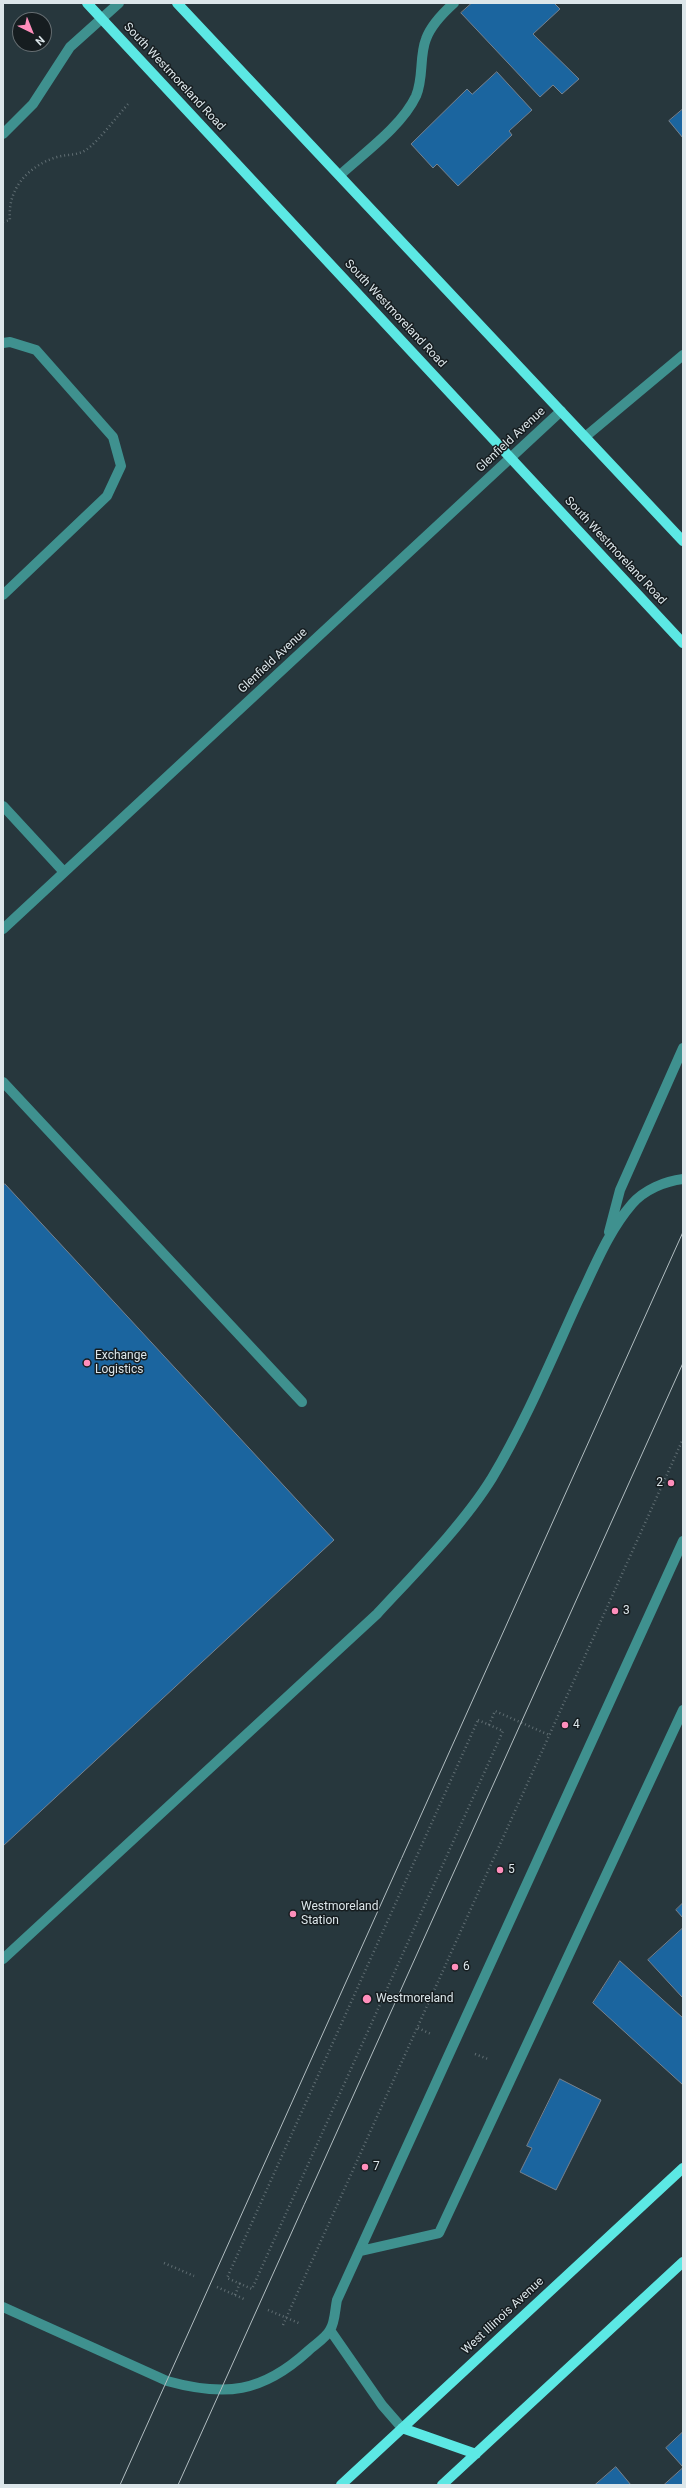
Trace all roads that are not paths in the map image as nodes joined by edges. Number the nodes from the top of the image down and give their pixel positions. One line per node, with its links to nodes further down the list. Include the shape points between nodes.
1 (88, 3): 5 (main road, South Westmoreland Road)
2 (119, 3): 5 (street)
3 (177, 3): 7 (main road)
4 (454, 3): 7 (street, via 443,13 426,39 418,89 401,118)
5 (102, 19): 6 (street, via 70,47 33,104); 12 (main road, South Westmoreland Road)
6 (3, 134)
7 (340, 175): 10 (main road)
8 (3, 343): 14 (street, via 10,342 36,350 113,437 121,466 107,496)
9 (683, 355): 11 (street)
10 (561, 411): 11 (main road); 12 (street, Glenfield Avenue)
11 (585, 437): 13 (main road)
12 (511, 458): 15 (main road, South Westmoreland Road); 17 (street, Glenfield Avenue)
13 (683, 541)
14 (3, 595)
15 (683, 643)
16 (3, 806): 17 (street)
17 (64, 872): 18 (street, Glenfield Avenue)
18 (3, 929)
19 (683, 1048): 22 (street, via 620,1190)
20 (3, 1082): 23 (street)
21 (683, 1179): 22 (street, via 661,1185 633,1203)
22 (608, 1238): 26 (street, via 492,1479 426,1561 377,1614)
23 (302, 1402)
24 (683, 1541): 28 (street)
25 (683, 1710): 28 (street, via 439,2233)
26 (3, 1959)
27 (683, 2168): 32 (main road, West Illinois Avenue)
28 (360, 2250): 31 (street, via 337,2300)
29 (683, 2262): 33 (main road)
30 (3, 2307): 31 (street, via 167,2381 195,2389 220,2391 243,2389 281,2373)
31 (330, 2330): 32 (street, via 382,2406)
32 (402, 2428): 33 (main road); 34 (main road, West Illinois Avenue)
33 (476, 2454): 35 (main road)
34 (341, 2485)
35 (442, 2485)

